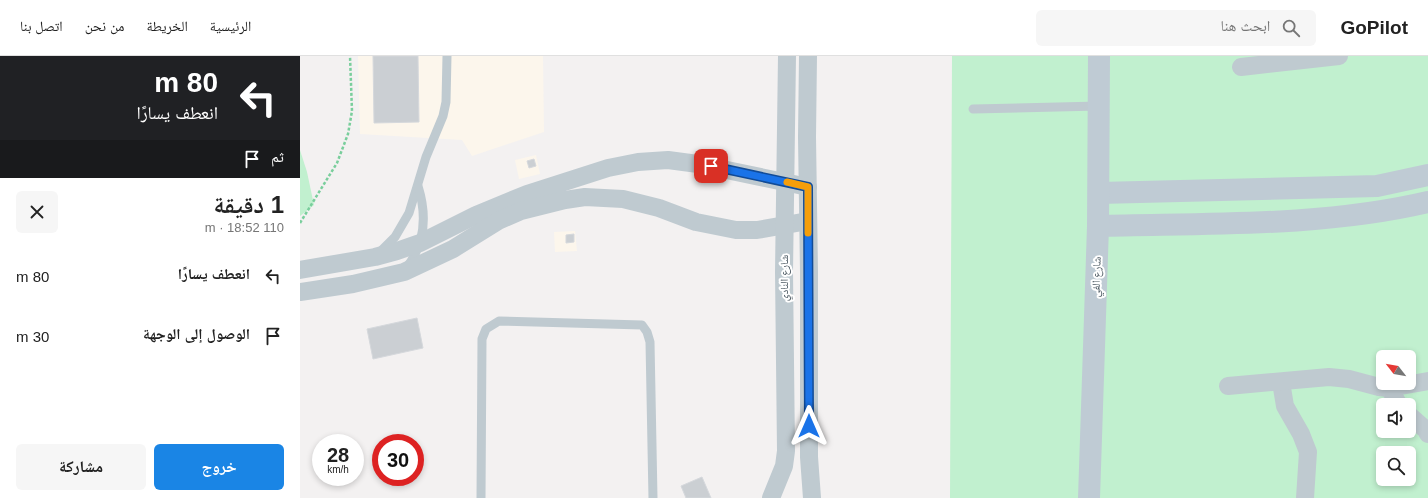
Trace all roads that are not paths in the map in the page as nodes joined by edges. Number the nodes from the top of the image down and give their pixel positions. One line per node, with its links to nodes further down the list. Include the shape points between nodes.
1 (447, 56): 12 (lane, via 446,102 443,116 426,157)
2 (787, 56): 11 (street, شارع النادي)
3 (808, 56): 13 (street)
4 (1099, 56): 8 (street, شارع الفي)
5 (1339, 56): 6 (street)
6 (1286, 59): 7 (street)
7 (1241, 67)
8 (1099, 106): 9 (lane); 14 (street, شارع الفي)
9 (973, 109)
10 (1428, 175): 14 (street, via 1376,186)
11 (785, 182): 13 (street); 17 (street, شارع النادي); 19 (street, via 698,164 668,160 638,162 608,168 526,194)
12 (418, 186): 19 (lane, via 425,221); 20 (lane, via 402,225)
13 (808, 187): 16 (street)
14 (1099, 193): 18 (street, شارع الفي)
15 (1428, 202): 18 (street, via 1327,218)
16 (808, 221): 17 (street); 36 (street, via 809,457)
17 (785, 226): 22 (street, via 757,230 716,227 623,199 571,199 545,204 498,221 453,249); 31 (street, شارع النادي)
18 (1098, 226): 37 (street, شارع الفي)
19 (420, 243): 20 (street); 22 (lane)
20 (375, 257): 21 (street)
21 (300, 270)
22 (404, 272): 23 (street, via 353,284)
23 (300, 292)
24 (1428, 381): 26 (street)
25 (1281, 382): 27 (street); 28 (street, via 1339,377); 38 (street, via 1285,406 1308,452)
26 (1416, 383)
27 (1228, 386)
28 (1376, 387)
29 (1416, 421): 30 (street)
30 (1428, 434)
31 (786, 451): 34 (street, شارع النادي, via 784,466); 35 (street, via 790,471)
32 (481, 498): 33 (lane, via 482,339 486,329 499,321 642,325 650,342)
33 (654, 498)
34 (771, 498)
35 (781, 498)
36 (812, 498)
37 (1089, 498)
38 (1305, 498)

